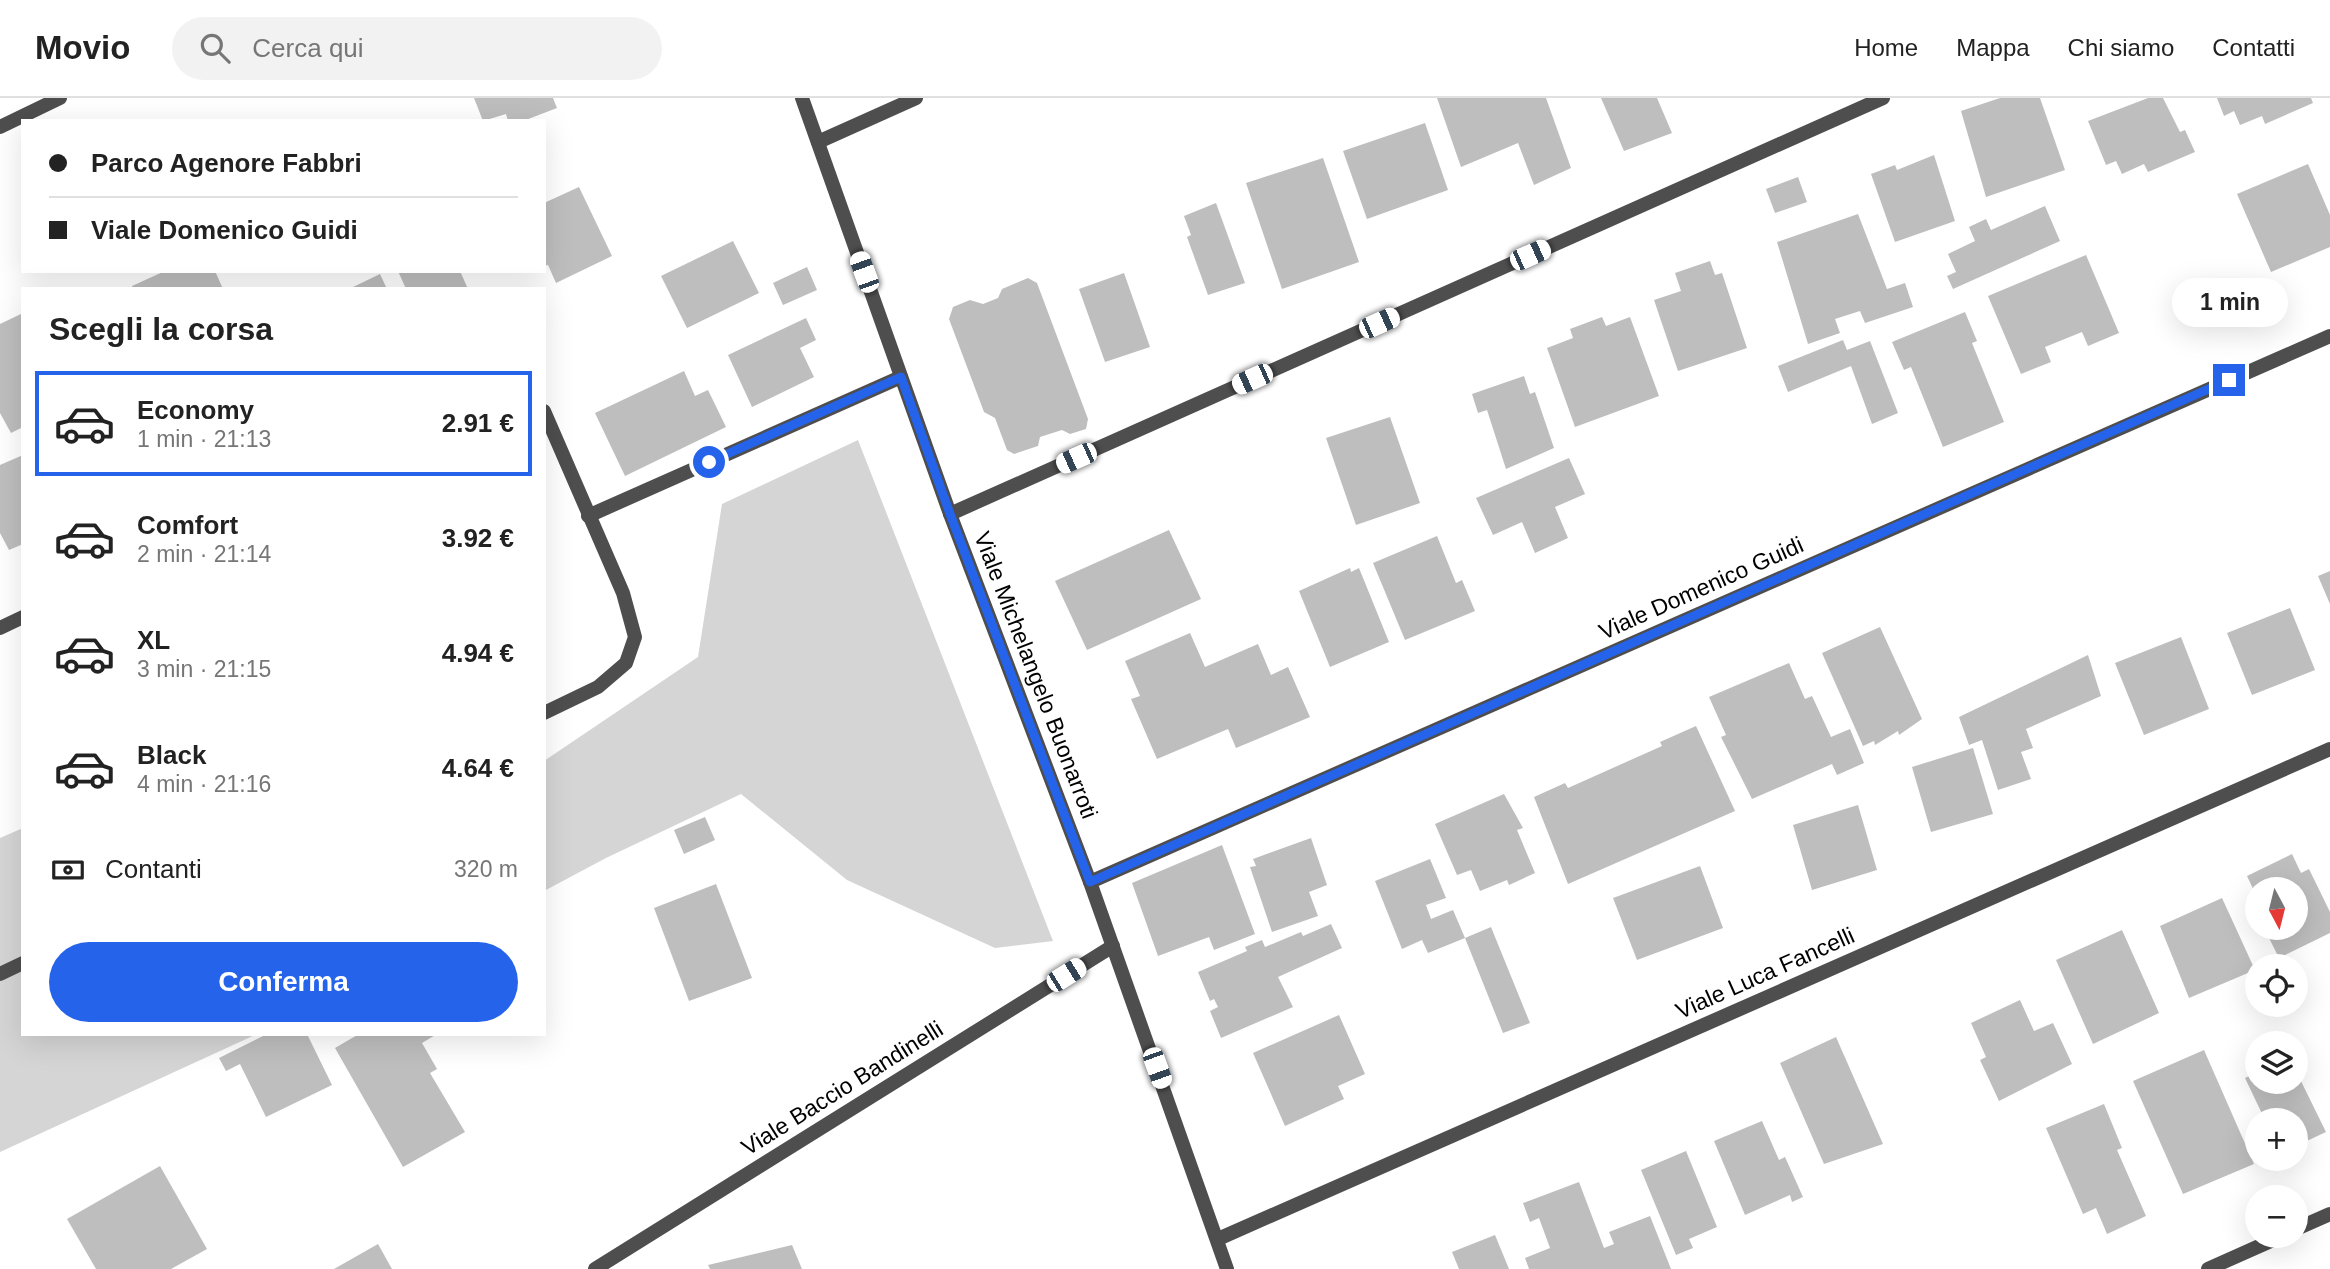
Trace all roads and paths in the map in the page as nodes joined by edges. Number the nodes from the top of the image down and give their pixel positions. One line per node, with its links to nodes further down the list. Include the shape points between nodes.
1 (60, 98): 5 (street)
2 (802, 98): 6 (street, Viale Michelangelo Buonarroti)
3 (916, 98): 6 (street)
4 (1883, 98): 10 (street)
5 (0, 127)
6 (818, 142): 8 (street, Viale Michelangelo Buonarroti)
7 (2330, 336): 16 (street, Viale Domenico Guidi)
8 (901, 377): 10 (street, Viale Michelangelo Buonarroti); 11 (street)
9 (546, 416): 11 (street)
10 (950, 514): 16 (street, Viale Michelangelo Buonarroti)
11 (588, 516): 14 (street, via 623,593 635,637 626,663 598,687)
12 (21, 618): 13 (street)
13 (0, 628)
14 (546, 712)
15 (2330, 749): 22 (street, Viale Luca Fancelli)
16 (1090, 882): 17 (street, Viale Michelangelo Buonarroti)
17 (1113, 946): 22 (street, Viale Michelangelo Buonarroti); 24 (street, Viale Baccio Bandinelli)
18 (21, 964): 19 (street)
19 (0, 974)
20 (2330, 1214): 21 (street)
21 (2308, 1224)
22 (1218, 1239): 25 (street, Viale Michelangelo Buonarroti)
23 (2255, 1248): 26 (street)
24 (595, 1269)
25 (1227, 1269)
26 (2208, 1269)

